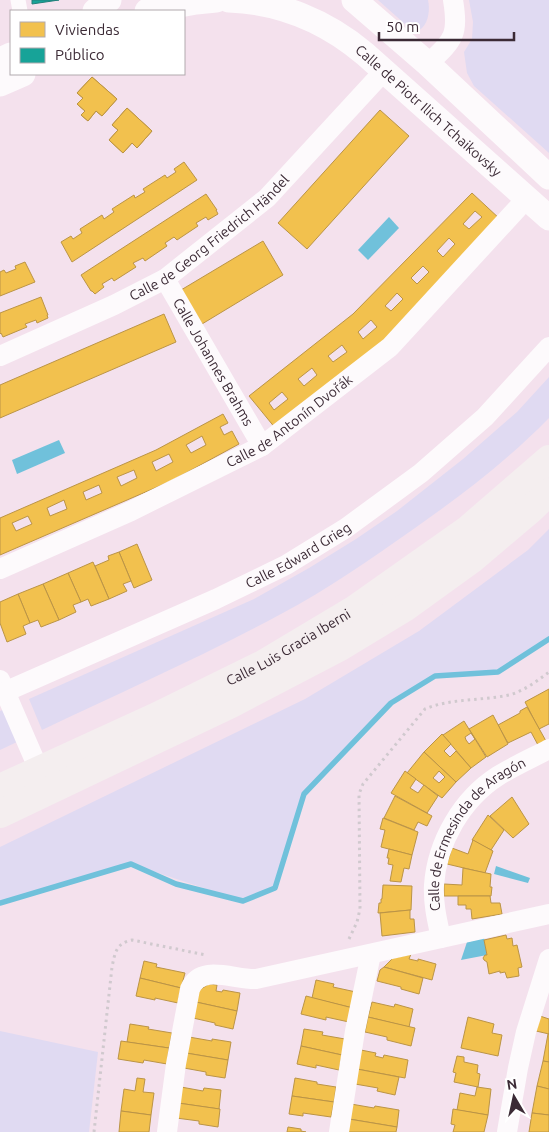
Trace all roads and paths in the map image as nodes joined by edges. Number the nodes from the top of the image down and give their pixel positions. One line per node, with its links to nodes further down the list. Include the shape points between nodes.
1 (109, 0): 6 (street)
2 (202, 0): 7 (street)
3 (229, 0): 9 (street, Calle de Piotr Ilich Tchaikovsky, via 273,6 319,23 360,49)
4 (354, 0): 8 (street)
5 (453, 0): 8 (street, via 454,34)
6 (96, 10)
7 (152, 10)
8 (428, 64): 12 (street)
9 (384, 71): 13 (street, Calle de Piotr Ilich Tchaikovsky); 15 (street, Calle de Georg Friedrich Händel, via 267,198)
10 (21, 75): 11 (street)
11 (0, 84)
12 (549, 177)
13 (527, 198): 14 (street, Calle de Piotr Ilich Tchaikovsky); 18 (street, Calle de Antonín Dvořák, via 390,347)
14 (549, 218)
15 (165, 279): 17 (street, Calle de Georg Friedrich Händel); 18 (street, Calle Johannes Brahms)
16 (549, 347): 23 (street, Calle Edward Grieg, via 485,418 420,473 346,528 286,565 216,599 27,683)
17 (0, 356)
18 (262, 446): 21 (street, Calle de Antonín Dvořák, via 130,511)
19 (549, 460): 25 (main road, Calle Luis Gracia Iberni, via 467,530 356,609 263,664)
20 (549, 492): 27 (main road, Calle Luis Gracia Iberni, via 471,560 406,607 340,647 231,704)
21 (0, 569)
22 (549, 672): 29 (path, via 510,695 436,704 425,709 363,784 359,794 360,909)
23 (2, 688): 25 (street)
24 (549, 749): 30 (street, Calle de Ermesinda de Aragón, via 485,786 452,827 444,843 434,884)
25 (39, 770): 26 (main road, Calle Luis Gracia Iberni)
26 (0, 788)
27 (0, 814)
28 (549, 914): 30 (street, Calle de Ermesinda de Aragón)
29 (349, 938)
30 (441, 938): 31 (street, Calle de Ermesinda de Aragón)
31 (371, 954): 35 (street, Calle de Ermesinda de Aragón, via 256,979 214,974 197,978 190,989); 36 (street)
32 (215, 957): 34 (path, via 132,940 125,941 116,950)
33 (549, 959): 37 (street, via 526,1032)
34 (94, 1132)
35 (166, 1132)
36 (339, 1132)
37 (507, 1132)

